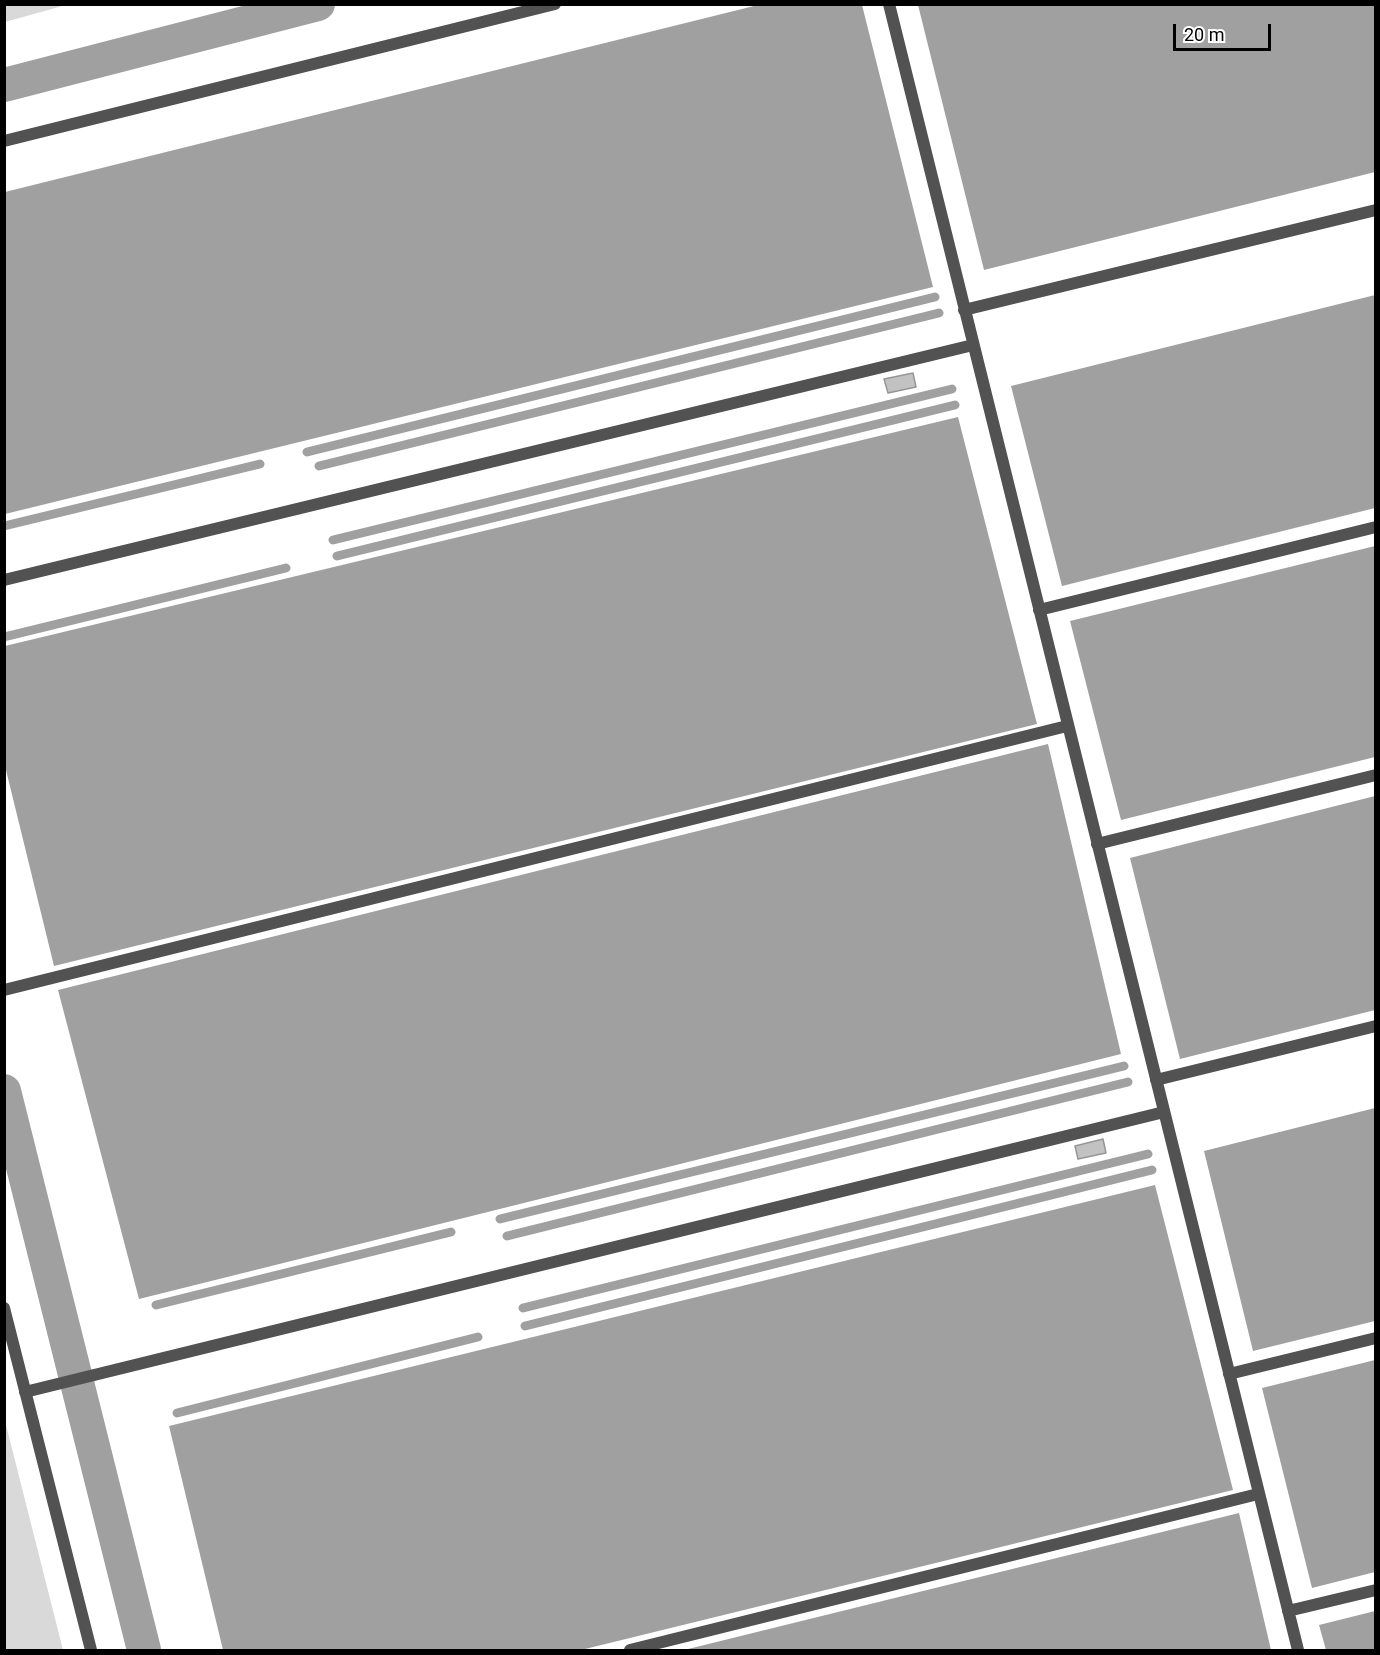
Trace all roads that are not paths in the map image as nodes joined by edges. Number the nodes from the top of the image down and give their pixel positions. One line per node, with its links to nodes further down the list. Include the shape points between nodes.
1 (555, 4): 3 (lane)
2 (889, 4): 5 (lane)
3 (4, 141)
4 (1376, 210): 5 (lane)
5 (964, 310): 6 (lane)
6 (973, 345): 8 (lane); 9 (lane)
7 (1376, 527): 9 (lane)
8 (4, 580)
9 (1039, 610): 10 (lane)
10 (1067, 726): 12 (lane); 13 (lane)
11 (1376, 775): 12 (lane)
12 (1097, 844): 15 (lane)
13 (4, 990)
14 (1376, 1026): 15 (lane)
15 (1156, 1080): 16 (lane)
16 (1164, 1112): 19 (lane); 20 (lane)
17 (4, 1308): 20 (lane)
18 (1376, 1338): 19 (lane)
19 (1229, 1374): 21 (lane)
20 (25, 1392): 24 (lane)
21 (1258, 1494): 23 (lane); 25 (lane)
22 (1376, 1590): 23 (lane)
23 (1288, 1611): 26 (lane)
24 (91, 1650)
25 (630, 1650)
26 (1298, 1650)

